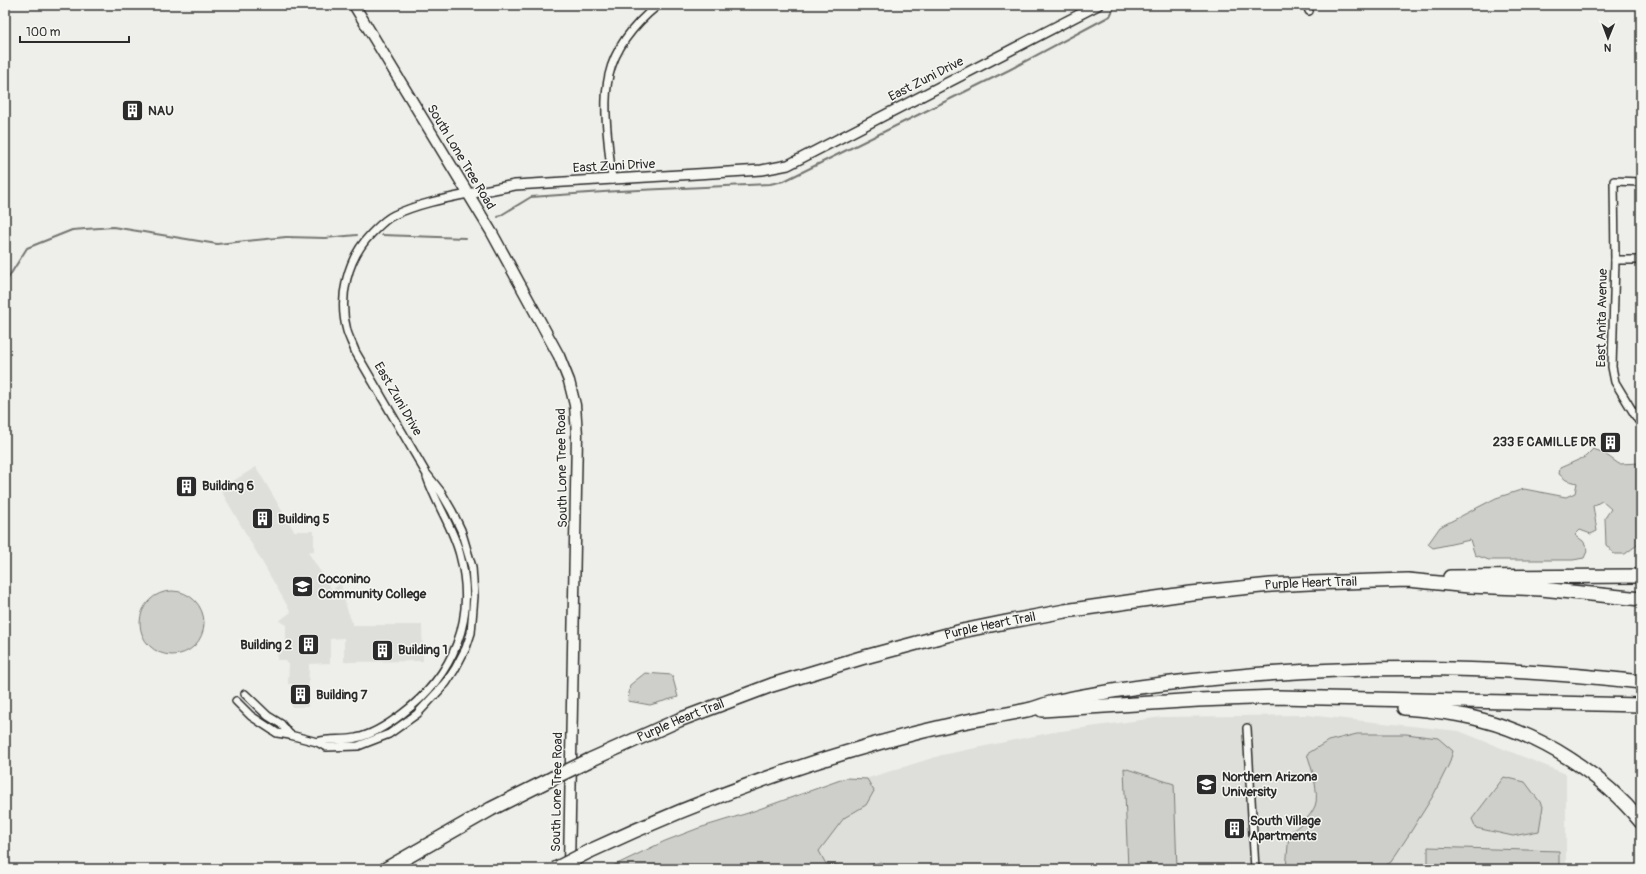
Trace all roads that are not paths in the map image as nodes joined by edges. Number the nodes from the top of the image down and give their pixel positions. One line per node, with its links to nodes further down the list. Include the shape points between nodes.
1 (354, 5): 6 (main road, South Lone Tree Road)
2 (658, 5): 4 (street, via 625,38 608,78 605,103)
3 (1098, 5): 4 (street, East Zuni Drive, via 788,165 762,170)
4 (612, 180): 6 (street, East Zuni Drive, via 514,185)
5 (1641, 182): 7 (street, via 1614,181)
6 (468, 194): 20 (street, East Zuni Drive, via 419,205 393,216 378,227 363,243 352,262 346,281 344,315 347,332 355,351 458,524 472,567 474,609 471,633 466,648 446,683 418,714 390,734 358,746 326,746); 24 (main road, South Lone Tree Road, via 559,356 575,405 576,568)
7 (1615, 260): 8 (street, East Anita Avenue); 9 (street, East Anita Avenue, via 1612,368 1615,382)
8 (1641, 260)
9 (1638, 420)
10 (1641, 576): 11 (highway, via 1468,576)
11 (1408, 580): 12 (highway, Purple Heart Trail); 22 (highway, Purple Heart Trail, bridge, via 1310,582 1191,593 1006,622 898,648 772,685 679,720 491,808)
12 (1641, 599)
13 (1641, 682): 18 (highway, via 1544,673 1444,668 1315,670 1160,684 1055,701)
14 (245, 694): 20 (street, via 268,716 281,724)
15 (1333, 698): 17 (highway); 18 (highway, via 1240,698); 21 (highway, via 1461,715 1522,734 1566,756 1588,772 1630,808)
16 (236, 701): 20 (street, East Zuni Drive, via 263,725 277,733)
17 (1641, 705)
18 (1031, 710): 23 (highway, bridge, via 948,725 811,764 688,808)
19 (1247, 728): 25 (street)
20 (290, 735)
21 (1641, 822)
22 (386, 869)
23 (555, 869)
24 (569, 869)
25 (1255, 869)

